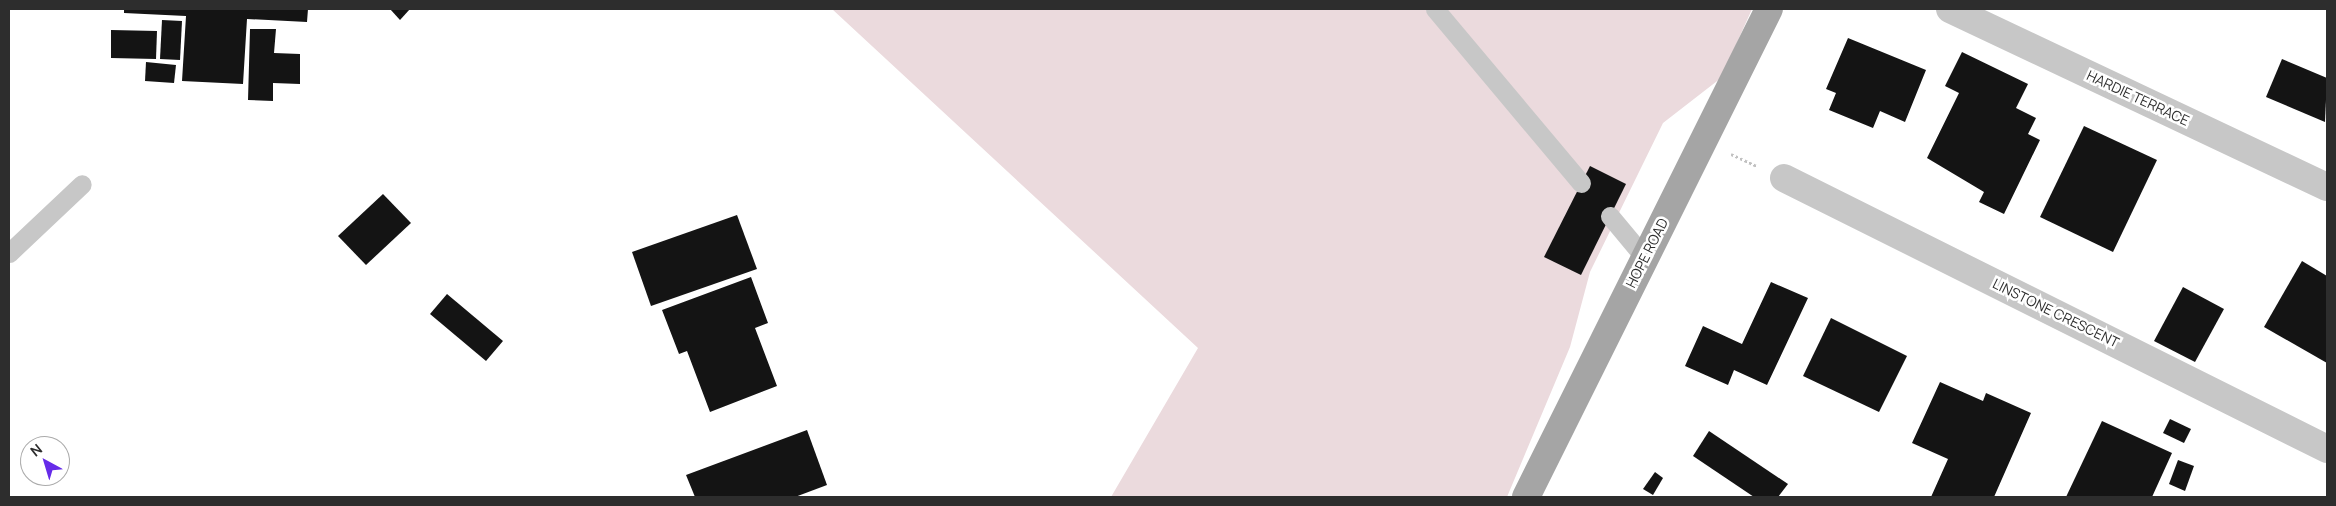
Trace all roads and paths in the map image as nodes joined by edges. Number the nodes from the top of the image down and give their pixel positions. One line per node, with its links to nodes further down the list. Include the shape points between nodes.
1 (1435, 9): 6 (lane)
2 (1769, 9): 4 (main road, HOPE ROAD)
3 (1950, 9): 8 (street, HARDIE TERRACE)
4 (1703, 142): 5 (path); 11 (main road, HOPE ROAD)
5 (1784, 178): 12 (street, LINSTONE CRESCENT)
6 (1581, 183)
7 (82, 184): 10 (lane)
8 (2327, 187)
9 (1610, 216): 11 (lane)
10 (9, 253)
11 (1645, 258): 13 (main road, HOPE ROAD)
12 (2327, 449)
13 (1526, 497)

